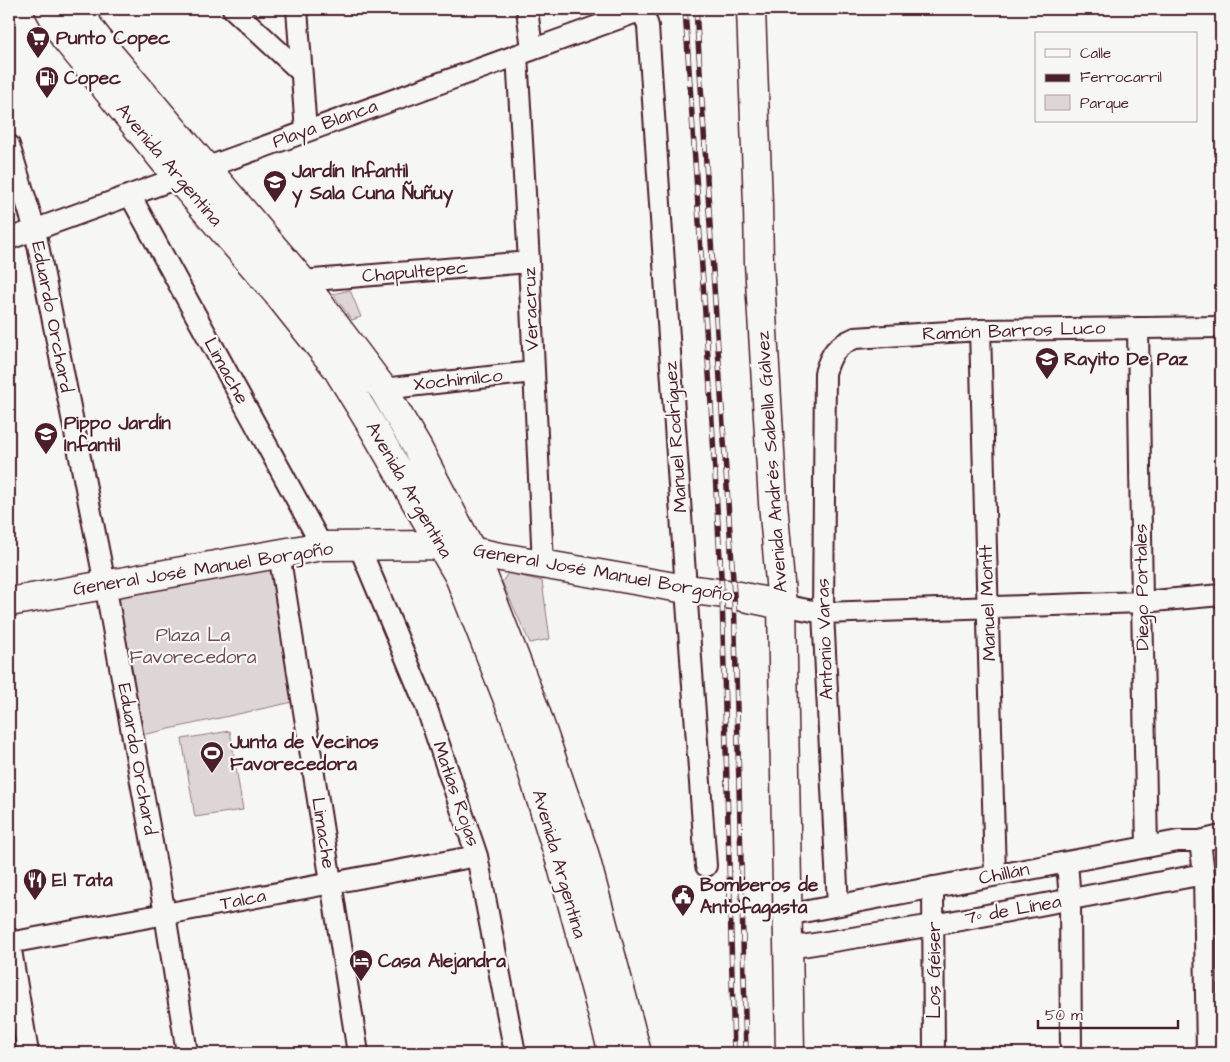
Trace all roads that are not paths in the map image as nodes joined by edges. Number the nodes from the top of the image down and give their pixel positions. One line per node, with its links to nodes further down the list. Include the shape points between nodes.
1 (49, 9): 13 (main road, Avenida Argentina, via 65,38)
2 (78, 9): 12 (main road, Avenida Argentina, via 106,50)
3 (233, 9): 9 (street)
4 (297, 9): 9 (street)
5 (527, 9): 8 (street, Veracruz)
6 (642, 9): 8 (street, Playa Blanca); 32 (street, Manuel Rodríguez, via 648,26)
7 (751, 9): 36 (main road, Avenida Andrés Sabella Gálvez, via 760,290)
8 (525, 52): 10 (street, Playa Blanca); 17 (street, Veracruz)
9 (301, 72): 10 (street)
10 (306, 131): 12 (street, Playa Blanca)
11 (9, 145): 15 (street, Eduardo Orchard)
12 (206, 168): 13 (street, Playa Blanca); 18 (main road, Avenida Argentina)
13 (178, 178): 14 (street, Playa Blanca); 25 (main road, Avenida Argentina, via 336,367)
14 (130, 195): 15 (street, Playa Blanca); 26 (street, Limache)
15 (35, 230): 16 (street, Playa Blanca); 31 (street, Eduardo Orchard)
16 (9, 239)
17 (529, 262): 18 (street, Chapultepec); 22 (street, Veracruz)
18 (302, 281): 24 (main road, Avenida Argentina)
19 (1221, 327): 20 (street, Ramón Barros Luco)
20 (1138, 328): 21 (street, Ramón Barros Luco); 35 (street, Diego Portales)
21 (980, 330): 23 (street, Ramón Barros Luco, via 855,338 842,343 830,358); 37 (street, Manuel Montt)
22 (533, 372): 24 (street, Xochimilco); 30 (street, Veracruz)
23 (825, 373): 38 (street, Antonio Varas)
24 (383, 388): 28 (main road, Avenida Argentina, via 418,447)
25 (441, 545): 27 (main road, General José Manuel Borgoño); 28 (main road, General José Manuel Borgoño); 60 (main road, Avenida Argentina, via 461,581 516,720)
26 (322, 546): 27 (main road, General José Manuel Borgoño); 29 (main road, General José Manuel Borgoño)
27 (359, 546): 42 (street, Matías Rojas, via 426,706)
28 (472, 552): 30 (main road, General José Manuel Borgoño); 61 (main road, Avenida Argentina, via 535,710 581,845)
29 (279, 554): 31 (main road, General José Manuel Borgoño); 47 (street, Limache)
30 (543, 564): 32 (main road, General José Manuel Borgoño)
31 (105, 584): 34 (main road, General José Manuel Borgoño); 51 (street, Eduardo Orchard)
32 (686, 589): 36 (main road, General José Manuel Borgoño); 44 (street, Manuel Rodríguez)
33 (1221, 595): 35 (street)
34 (9, 602)
35 (1142, 602): 37 (street); 41 (street, Diego Portales)
36 (782, 605): 38 (street); 52 (main road, Avenida Andrés Sabella Gálvez)
37 (988, 607): 38 (street); 46 (street, Manuel Montt)
38 (822, 613): 50 (street, Antonio Varas)
39 (1221, 836): 40 (street, Chillán)
40 (1200, 841): 41 (street, Chillán); 45 (street)
41 (1147, 847): 43 (street, Chillán)
42 (478, 856): 47 (street, Talca); 59 (street, Matías Rojas)
43 (1068, 862): 46 (street, Chillán); 49 (street)
44 (706, 866)
45 (1204, 874): 49 (street, 7º de Línea); 65 (street)
46 (995, 876): 48 (street, Chillán)
47 (330, 884): 51 (street, Talca); 58 (street, Limache)
48 (933, 887): 50 (street, Chillán); 53 (street, Los Géiser)
49 (1070, 900): 53 (street, 7º de Línea); 64 (street)
50 (838, 905): 52 (street, Chillán)
51 (165, 914): 54 (street, Talca); 57 (street, Eduardo Orchard)
52 (787, 915): 55 (main road, Avenida Andrés Sabella Gálvez)
53 (934, 924): 55 (street, 7º de Línea); 63 (street, Los Géiser)
54 (9, 941): 56 (street)
55 (789, 948): 62 (main road, Avenida Andrés Sabella Gálvez)
56 (28, 1053)
57 (187, 1053)
58 (358, 1053)
59 (515, 1053)
60 (613, 1053)
61 (637, 1053)
62 (790, 1053)
63 (934, 1053)
64 (1071, 1053)
65 (1208, 1053)

